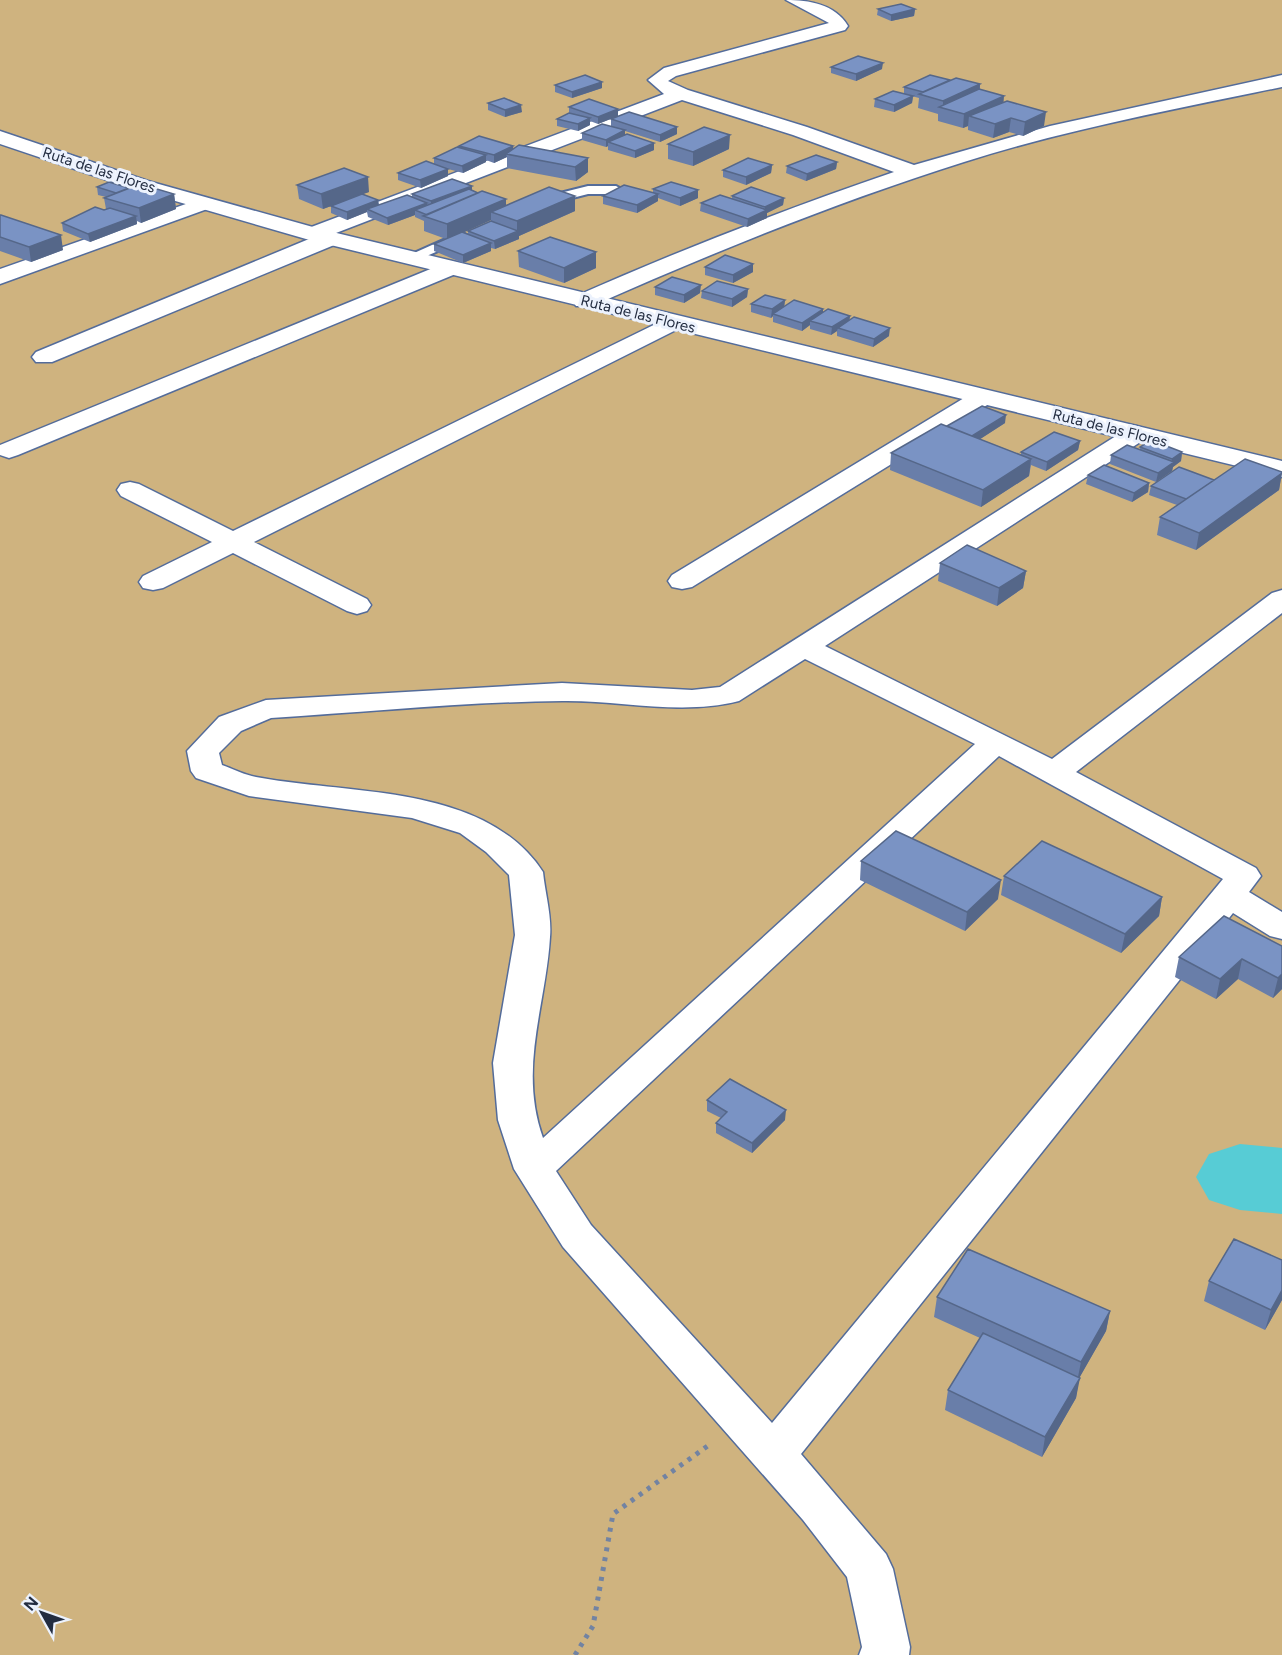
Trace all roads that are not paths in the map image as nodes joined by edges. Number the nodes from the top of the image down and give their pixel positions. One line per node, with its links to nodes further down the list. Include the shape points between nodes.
1 (794, 0): 3 (street, via 834,17 839,26 670,72 657,80 664,88)
2 (1282, 81): 5 (street)
3 (681, 94): 7 (street, via 800,130); 12 (street)
4 (1039, 114): 5 (street)
5 (1073, 126): 7 (street)
6 (0, 136): 9 (street, Ruta de las Flores)
7 (914, 172): 16 (street, via 733,237)
8 (616, 190): 10 (lane, via 588,190)
9 (203, 204): 12 (street, Ruta de las Flores); 15 (street)
10 (523, 209)
11 (475, 230): 13 (lane)
12 (323, 236): 13 (street, Ruta de las Flores); 18 (street)
13 (410, 258): 14 (street, Ruta de las Flores)
14 (450, 268): 16 (street, Ruta de las Flores); 21 (street)
15 (0, 277)
16 (584, 302): 17 (street, Ruta de las Flores)
17 (672, 323): 19 (street, Ruta de las Flores); 24 (street)
18 (44, 357)
19 (983, 397): 20 (street, Ruta de las Flores); 25 (street)
20 (1136, 434): 22 (street, Ruta de las Flores); 29 (street)
21 (9, 450)
22 (1282, 470)
23 (130, 490): 24 (street)
24 (233, 542): 26 (street); 28 (street)
25 (682, 581)
26 (153, 582)
27 (1282, 599): 31 (street)
28 (357, 605)
29 (806, 648): 30 (street); 34 (street, via 728,695 692,699 562,692 266,709 230,724 202,751 207,771 249,786 416,809 472,826 498,844 526,872 533,935 512,1063 517,1120)
30 (996, 742): 31 (street); 34 (street)
31 (1053, 774): 32 (street, via 1244,876)
32 (1229, 895): 33 (street); 35 (street)
33 (1282, 928)
34 (534, 1169): 35 (street, via 577,1236)
35 (773, 1455): 36 (street, via 869,1569 886,1647)
36 (884, 1655)

